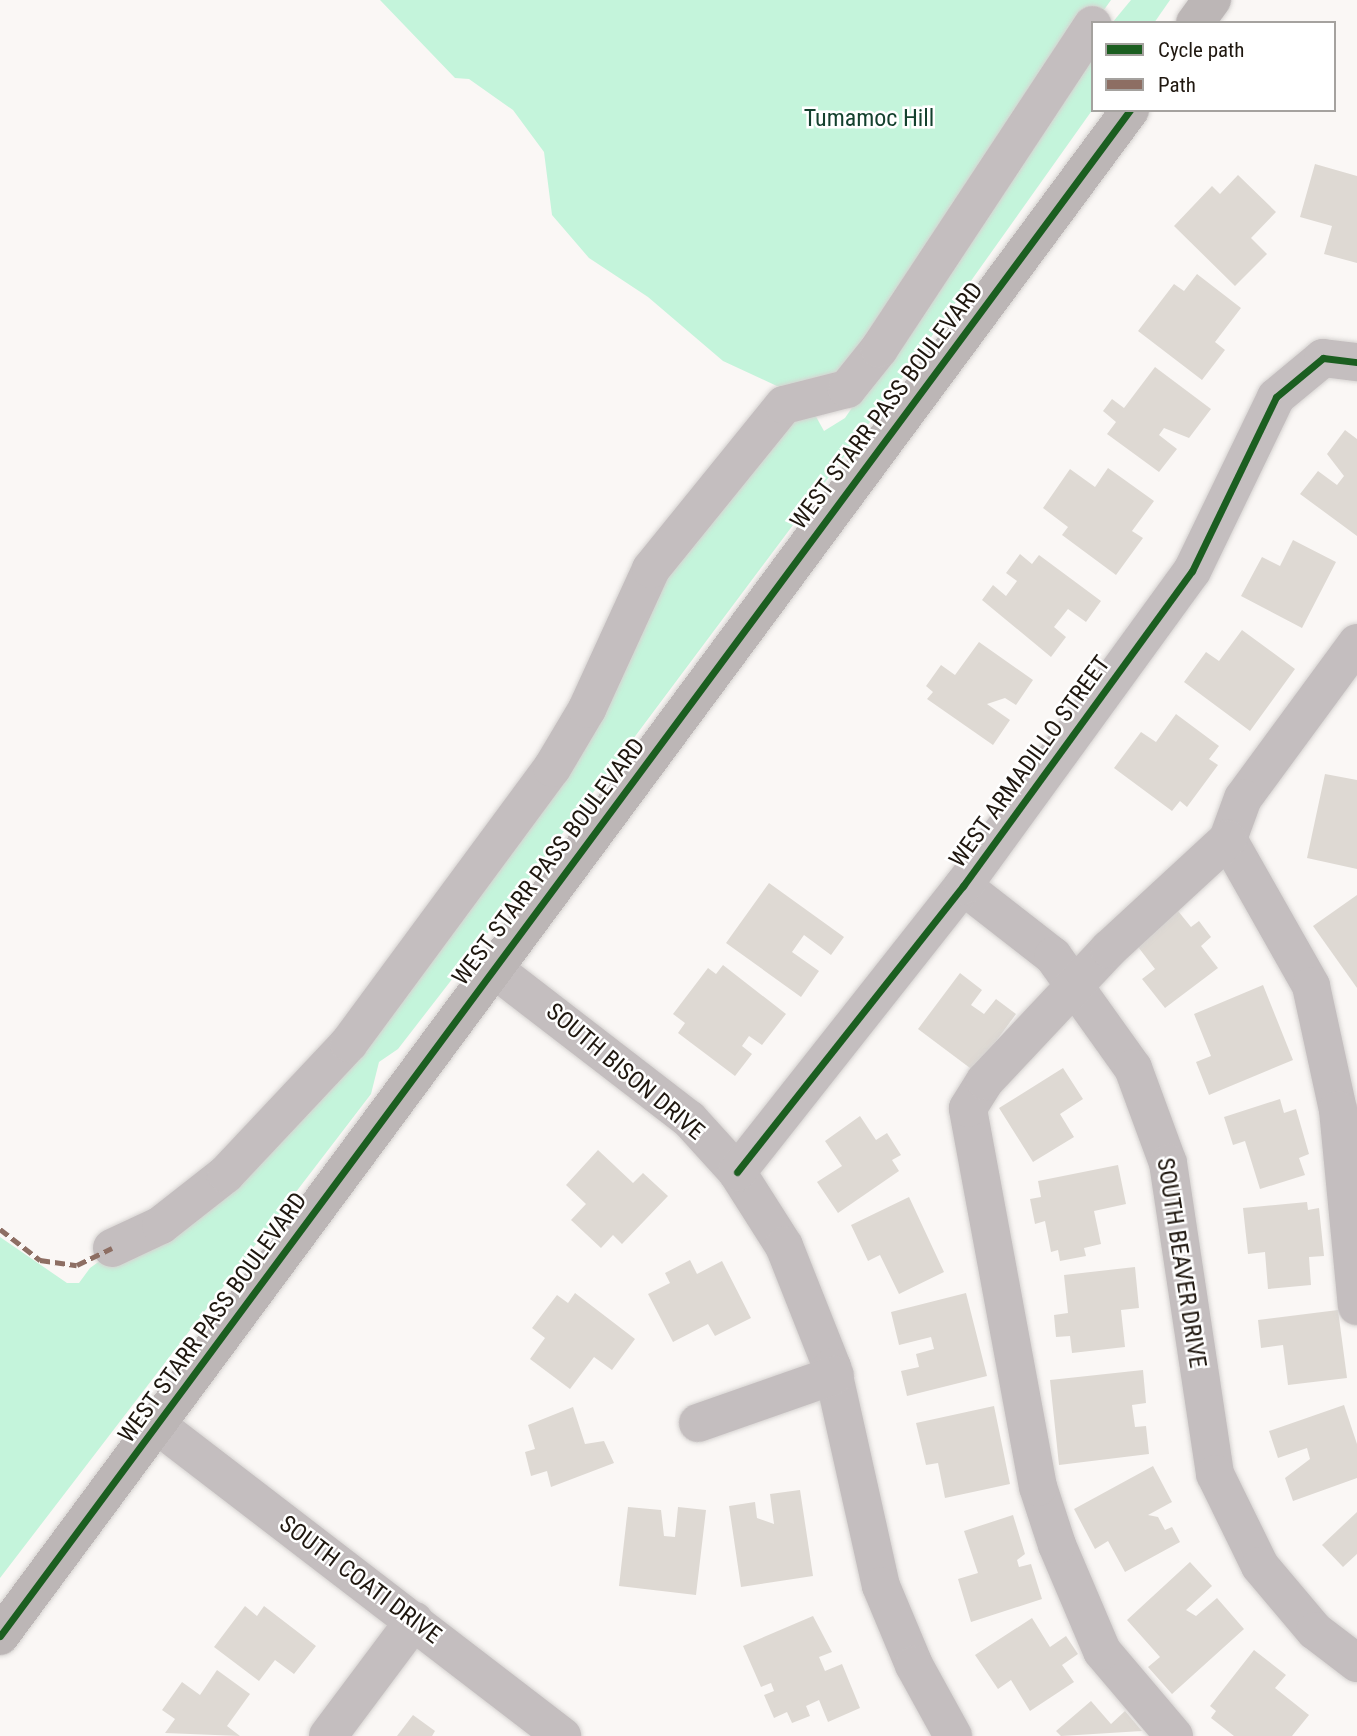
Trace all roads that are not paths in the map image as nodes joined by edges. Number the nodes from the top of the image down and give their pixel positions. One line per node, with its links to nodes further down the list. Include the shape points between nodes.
1 (1109, 0): 3 (street)
2 (1212, 0): 4 (main road)
3 (1095, 21)
4 (1196, 21)
5 (1091, 27): 15 (street, via 880,349 847,389 783,405 651,569 587,709 552,768 349,1043 226,1174 161,1225)
6 (1129, 112): 11 (main road, WEST STARR PASS BOULEVARD)
7 (1333, 355): 10 (street, WEST ARMADILLO STREET, via 1276,397 1192,571)
8 (1357, 643): 9 (street, via 1243,798)
9 (1228, 839): 12 (street); 13 (street, via 1311,986)
10 (963, 886): 12 (street, SOUTH BEAVER DRIVE, via 1052,956); 14 (street, WEST ARMADILLO STREET)
11 (494, 969): 14 (street, SOUTH BISON DRIVE, via 689,1119); 19 (main road, WEST STARR PASS BOULEVARD)
12 (1077, 986): 22 (street, SOUTH BEAVER DRIVE, via 1133,1068 1168,1163 1205,1430 1233,1519 1289,1602); 26 (street, via 985,1082 968,1108 970,1127 1038,1487 1057,1545 1102,1651)
13 (1349, 1147): 16 (street)
14 (737, 1172): 17 (street, SOUTH BISON DRIVE, via 806,1290)
15 (112, 1248)
16 (1357, 1307)
17 (835, 1375): 18 (street); 25 (street, SOUTH BISON DRIVE, via 881,1586 914,1665)
18 (698, 1423)
19 (157, 1425): 20 (street, SOUTH COATI DRIVE); 21 (main road, WEST STARR PASS BOULEVARD)
20 (414, 1621): 23 (street); 24 (street, SOUTH COATI DRIVE)
21 (0, 1636)
22 (1357, 1663)
23 (328, 1736)
24 (562, 1736)
25 (953, 1736)
26 (1174, 1736)

